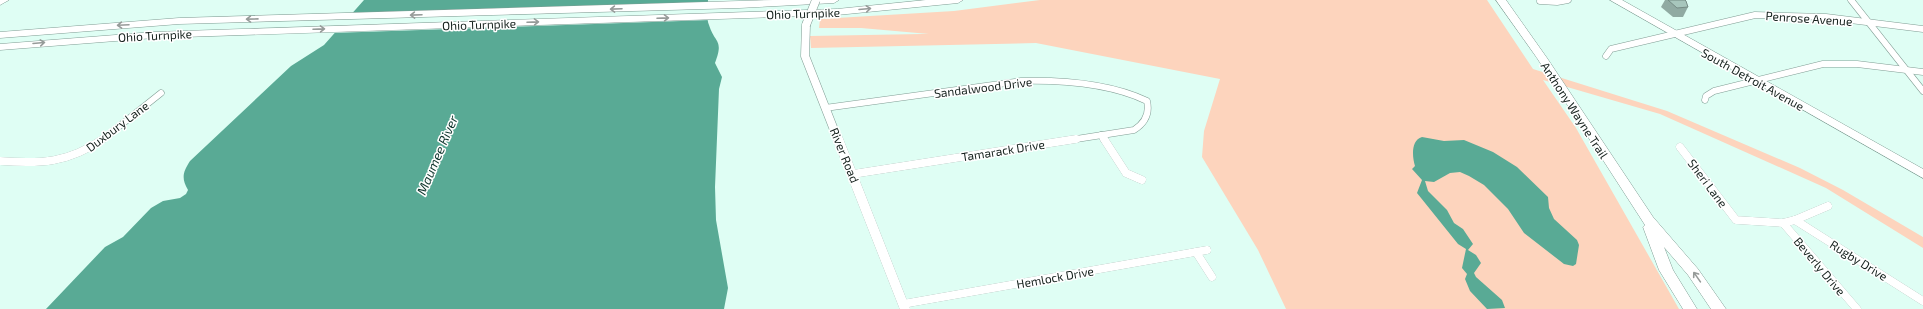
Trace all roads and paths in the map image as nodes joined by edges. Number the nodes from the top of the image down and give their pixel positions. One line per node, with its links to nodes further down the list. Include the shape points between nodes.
1 (5, 0): 10 (main road)
2 (816, 0): 24 (street, River Road, bridge, via 806,25 805,56)
3 (834, 0): 11 (highway, Ohio Turnpike)
4 (958, 0): 11 (highway, Ohio Turnpike, one-way to 4, via 837,12)
5 (1501, 0): 35 (main road, Anthony Wayne Trail)
6 (1568, 0): 9 (street)
7 (1615, 0): 14 (main road, South Detroit Avenue)
8 (1851, 0): 12 (street)
9 (1540, 2)
10 (0, 3)
11 (740, 10): 15 (highway, Ohio Turnpike, one-way to 15, via 179,21); 16 (highway, Ohio Turnpike, one-way to 11, via 118,37)
12 (1868, 22): 13 (street, Penrose Avenue); 14 (street, Penrose Avenue, via 1798,15 1755,14); 18 (street)
13 (1923, 28)
14 (1673, 33): 17 (street, Penrose Avenue, via 1611,49); 20 (main road, South Detroit Avenue)
15 (0, 35)
16 (0, 47)
17 (1606, 56)
18 (1906, 70): 19 (street); 20 (street, via 1857,64 1824,64); 21 (street)
19 (1923, 72)
20 (1755, 80): 23 (street, via 1714,91 1706,96); 28 (main road, South Detroit Avenue)
21 (1923, 91)
22 (161, 92): 29 (street, Duxbury Lane, via 80,154 50,162)
23 (1705, 100)
24 (825, 108): 25 (street, Sandalwood Drive, via 1040,80 1129,92 1147,101); 31 (street, River Road)
25 (1147, 116): 26 (street, Tamarack Drive, via 1141,127 1134,130)
26 (1101, 135): 31 (street, Tamarack Drive); 33 (street, via 1126,173)
27 (1680, 147): 37 (street, Sheri Lane, via 1736,220)
28 (1892, 156): 30 (main road, South Detroit Avenue); 32 (main road, South Detroit Avenue)
29 (0, 161)
30 (1923, 168)
31 (853, 174): 42 (street, River Road)
32 (1923, 174)
33 (1142, 180)
34 (1828, 206): 36 (street)
35 (1648, 220): 43 (main road, Anthony Wayne Trail, via 1666,270); 44 (main road, Anthony Wayne Trail, one-way to 35, via 1693,272)
36 (1795, 220): 37 (street); 41 (street, Rugby Drive)
37 (1784, 223): 45 (street, Beverly Drive)
38 (1207, 250): 39 (street, Hemlock Drive)
39 (1196, 252): 40 (street); 42 (street, Hemlock Drive)
40 (1212, 277)
41 (1923, 301)
42 (904, 306)
43 (1690, 309)
44 (1719, 309)
45 (1857, 309)

